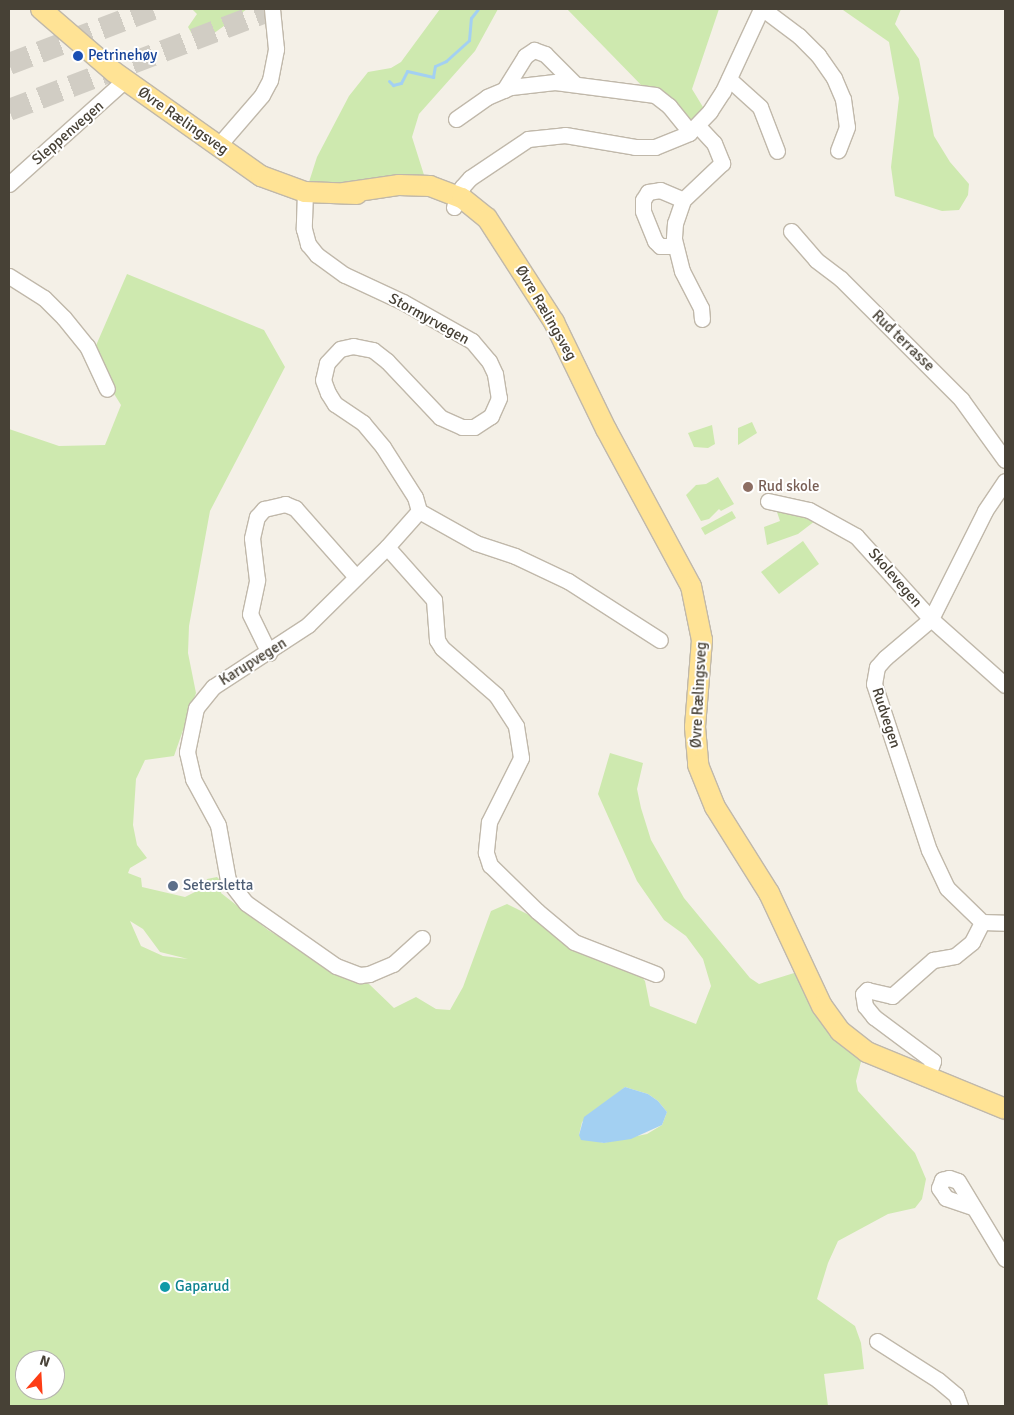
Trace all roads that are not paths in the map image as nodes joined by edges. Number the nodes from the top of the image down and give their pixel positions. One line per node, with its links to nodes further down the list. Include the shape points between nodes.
1 (41, 9): 5 (main road, Øvre Rælingsveg)
2 (272, 9): 10 (street, via 276,50 270,80 262,95)
3 (762, 9): 4 (street); 11 (street, via 799,36 834,78 847,127)
4 (729, 79): 9 (street); 12 (street, via 760,107)
5 (125, 80): 10 (main road, Øvre Rælingsveg); 13 (street, Sleppenvegen)
6 (574, 83): 7 (street, via 529,83); 7 (street, via 544,54 534,50 525,56); 9 (street, via 655,95)
7 (504, 90): 8 (street, via 487,97)
8 (456, 118)
9 (694, 129): 15 (street, via 714,143 722,163); 16 (street, via 674,142 655,147 635,147 565,135 542,136 519,144 492,162)
10 (218, 146): 14 (main road, Øvre Rælingsveg, via 272,182)
11 (838, 150)
12 (777, 151)
13 (9, 184)
14 (305, 192): 16 (main road, Øvre Rælingsveg, via 344,193 409,184 430,186); 25 (street, Stormyrvegen, via 306,238 317,256 345,275 403,302 472,341 489,361 495,374 498,398 491,416 479,425 462,427 440,417 373,350 353,346 340,349 327,363 323,380 328,393 383,447 415,497)
15 (683, 200): 18 (street, via 675,224); 18 (street, via 660,190 648,192 642,200 642,211 655,241 660,246)
16 (459, 201): 36 (main road, Øvre Rælingsveg, via 497,235 554,322 606,428 691,586 702,640 695,751 709,796 763,881 817,997 833,1022 867,1052)
17 (791, 231): 22 (street, Rud terrasse, via 816,260 841,280 961,399)
18 (675, 246): 20 (street, via 682,271 701,308)
19 (9, 276): 21 (street, via 44,298 64,318 87,346)
20 (702, 318)
21 (107, 389)
22 (1005, 460)
23 (1005, 480): 28 (street, Rudvegen, via 984,510)
24 (768, 501): 28 (street, Skolevegen, via 809,510 856,536)
25 (418, 511): 26 (street, Karupvegen); 29 (street, via 476,542 568,581)
26 (387, 547): 27 (street, Karupvegen); 35 (street, via 434,600 436,631 442,648 496,695 516,726 521,758 489,822 486,853 490,865 537,912 574,942)
27 (356, 577): 30 (street, Karupvegen, via 308,625); 30 (street, via 295,508 285,504 264,510 257,517 252,538 257,580 250,614)
28 (931, 619): 31 (street, Skolevegen); 32 (street, Rudvegen, via 885,658 878,667 874,684 929,850 947,888)
29 (660, 640)
30 (269, 653): 34 (street, Karupvegen, via 213,687 196,708 188,734 188,764 198,791 218,825 228,880 246,903 346,971 369,974 381,970 406,955)
31 (1005, 685)
32 (982, 922): 33 (street); 36 (street, via 972,942 955,956 933,960 892,996 867,990 863,994 865,1006 874,1017 933,1061)
33 (1005, 923)
34 (422, 938)
35 (656, 974)
36 (927, 1077): 37 (main road, Øvre Rælingsveg)
37 (963, 1093): 38 (main road, Øvre Rælingsveg); 39 (main road, Øvre Rælingsveg)
38 (1005, 1108)
39 (1005, 1117)
40 (972, 1208): 41 (street)
41 (1005, 1260)
42 (877, 1341): 43 (street, via 938,1380 956,1395)
43 (960, 1406)

